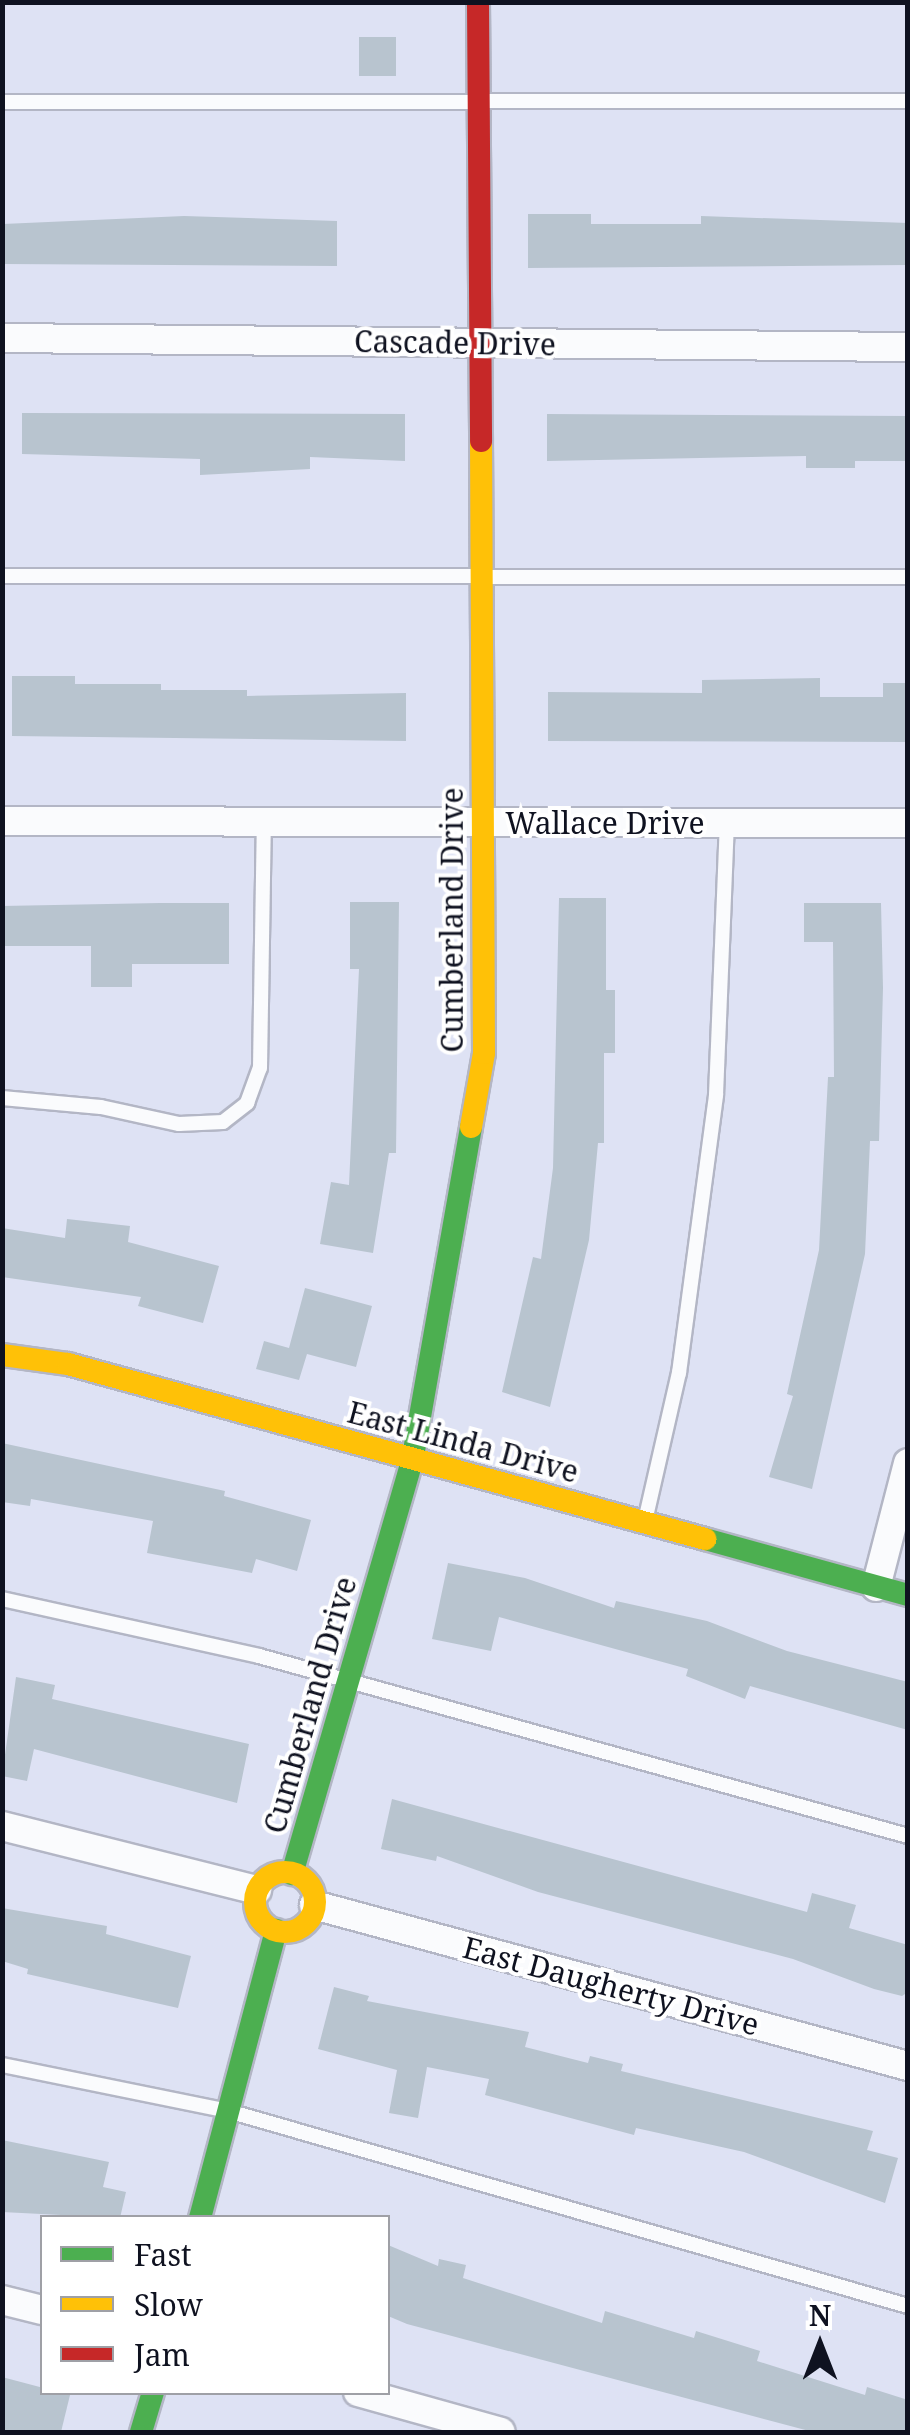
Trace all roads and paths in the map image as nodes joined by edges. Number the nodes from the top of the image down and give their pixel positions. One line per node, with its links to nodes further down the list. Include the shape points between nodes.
1 (478, 2): 2 (street, Cumberland Drive)
2 (480, 100): 3 (lane); 4 (lane); 6 (street, Cumberland Drive)
3 (908, 100)
4 (2, 102)
5 (2, 338): 6 (street, Cascade Drive)
6 (484, 343): 7 (street, Cascade Drive); 9 (street, Cumberland Drive)
7 (908, 347)
8 (2, 576): 9 (lane)
9 (483, 576): 10 (lane); 13 (street, Cumberland Drive)
10 (908, 577)
11 (2, 821): 12 (street, Wallace Drive)
12 (264, 822): 13 (street, Wallace Drive); 16 (lane, via 260,1068 248,1103 223,1122 179,1124 101,1107)
13 (482, 822): 14 (street, Wallace Drive); 18 (street, Cumberland Drive, via 484,1053)
14 (727, 823): 15 (street, Wallace Drive); 20 (lane, via 716,1095 678,1373)
15 (908, 823)
16 (2, 1098)
17 (2, 1355): 18 (street, East Linda Drive, via 68,1364)
18 (412, 1462): 20 (street, East Linda Drive); 24 (street, Cumberland Drive)
19 (908, 1463): 21 (street)
20 (645, 1521): 21 (street, East Linda Drive)
21 (876, 1587): 22 (street, East Linda Drive)
22 (908, 1595)
23 (2, 1599): 24 (lane)
24 (348, 1682): 26 (lane); 27 (street, Cumberland Drive)
25 (2, 1826): 28 (street)
26 (908, 1836)
27 (292, 1874): 28 (street, via 274,1874); 29 (street, via 313,1890)
28 (257, 1890): 30 (street, via 258,1917)
29 (314, 1905): 30 (street, via 304,1926); 32 (street, East Daugherty Drive)
30 (276, 1930): 33 (street)
31 (2, 2065): 33 (lane)
32 (908, 2066)
33 (228, 2111): 34 (street); 36 (lane)
34 (201, 2215)
35 (2, 2300): 37 (street)
36 (908, 2306)
37 (40, 2310)
38 (151, 2395): 40 (street)
39 (369, 2395): 41 (street)
40 (141, 2432)
41 (501, 2432)

